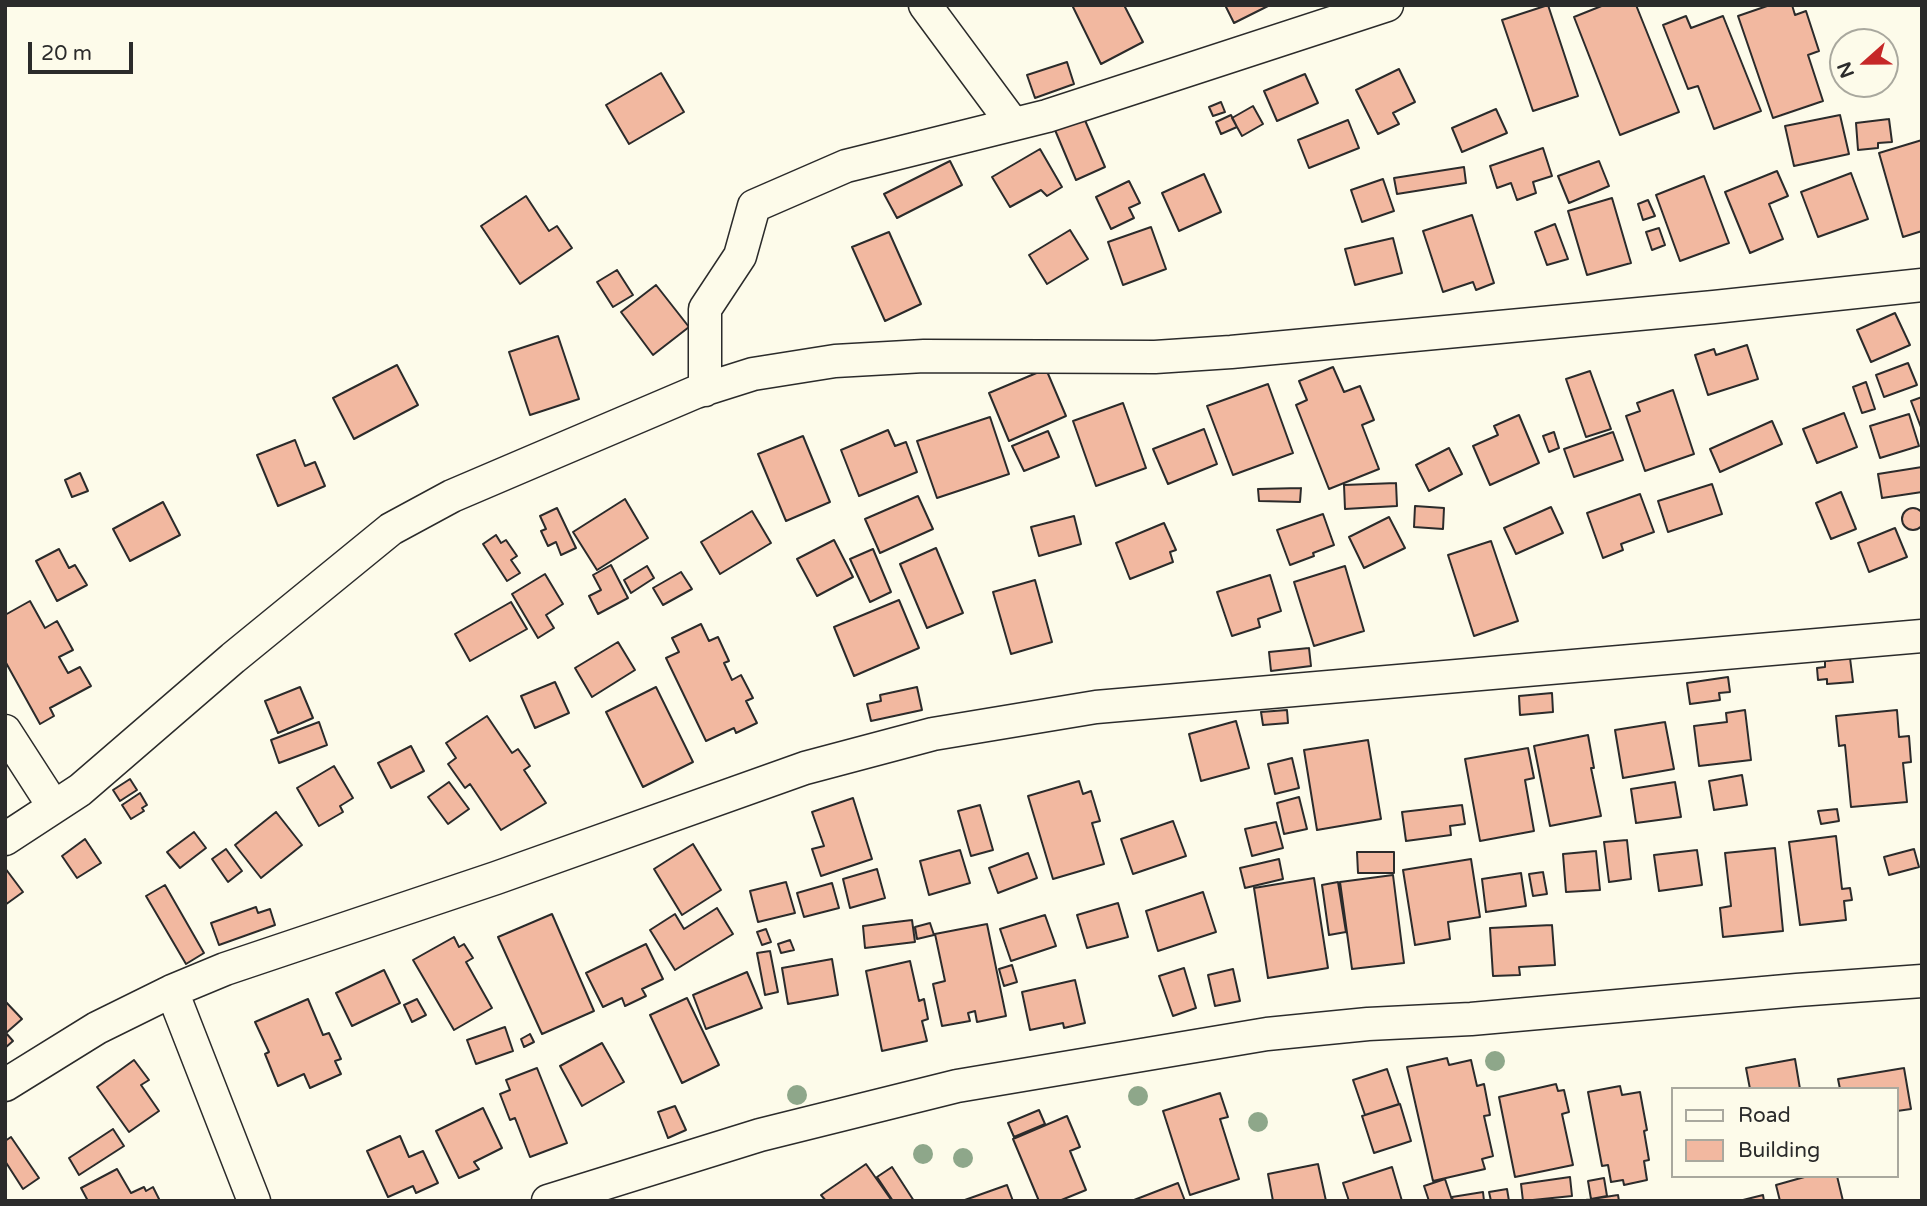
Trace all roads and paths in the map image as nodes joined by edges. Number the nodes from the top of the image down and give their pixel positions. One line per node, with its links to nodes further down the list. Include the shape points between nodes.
1 (925, 5): 3 (street)
2 (1387, 5): 3 (street)
3 (1013, 124): 5 (street, via 846,166 754,206 740,257 705,309)
4 (1922, 285): 5 (street, via 1231,352 835,361 753,374)
5 (705, 390): 8 (street, via 452,496 391,529)
6 (1922, 636): 11 (street, via 1097,707 933,734 805,768)
7 (5, 731): 8 (street)
8 (54, 807): 9 (street)
9 (5, 839)
10 (1922, 982): 14 (street, via 1267,1034 957,1086 760,1135)
11 (172, 991): 12 (street, via 97,1028); 13 (street)
12 (5, 1085)
13 (254, 1201)
14 (548, 1201)

